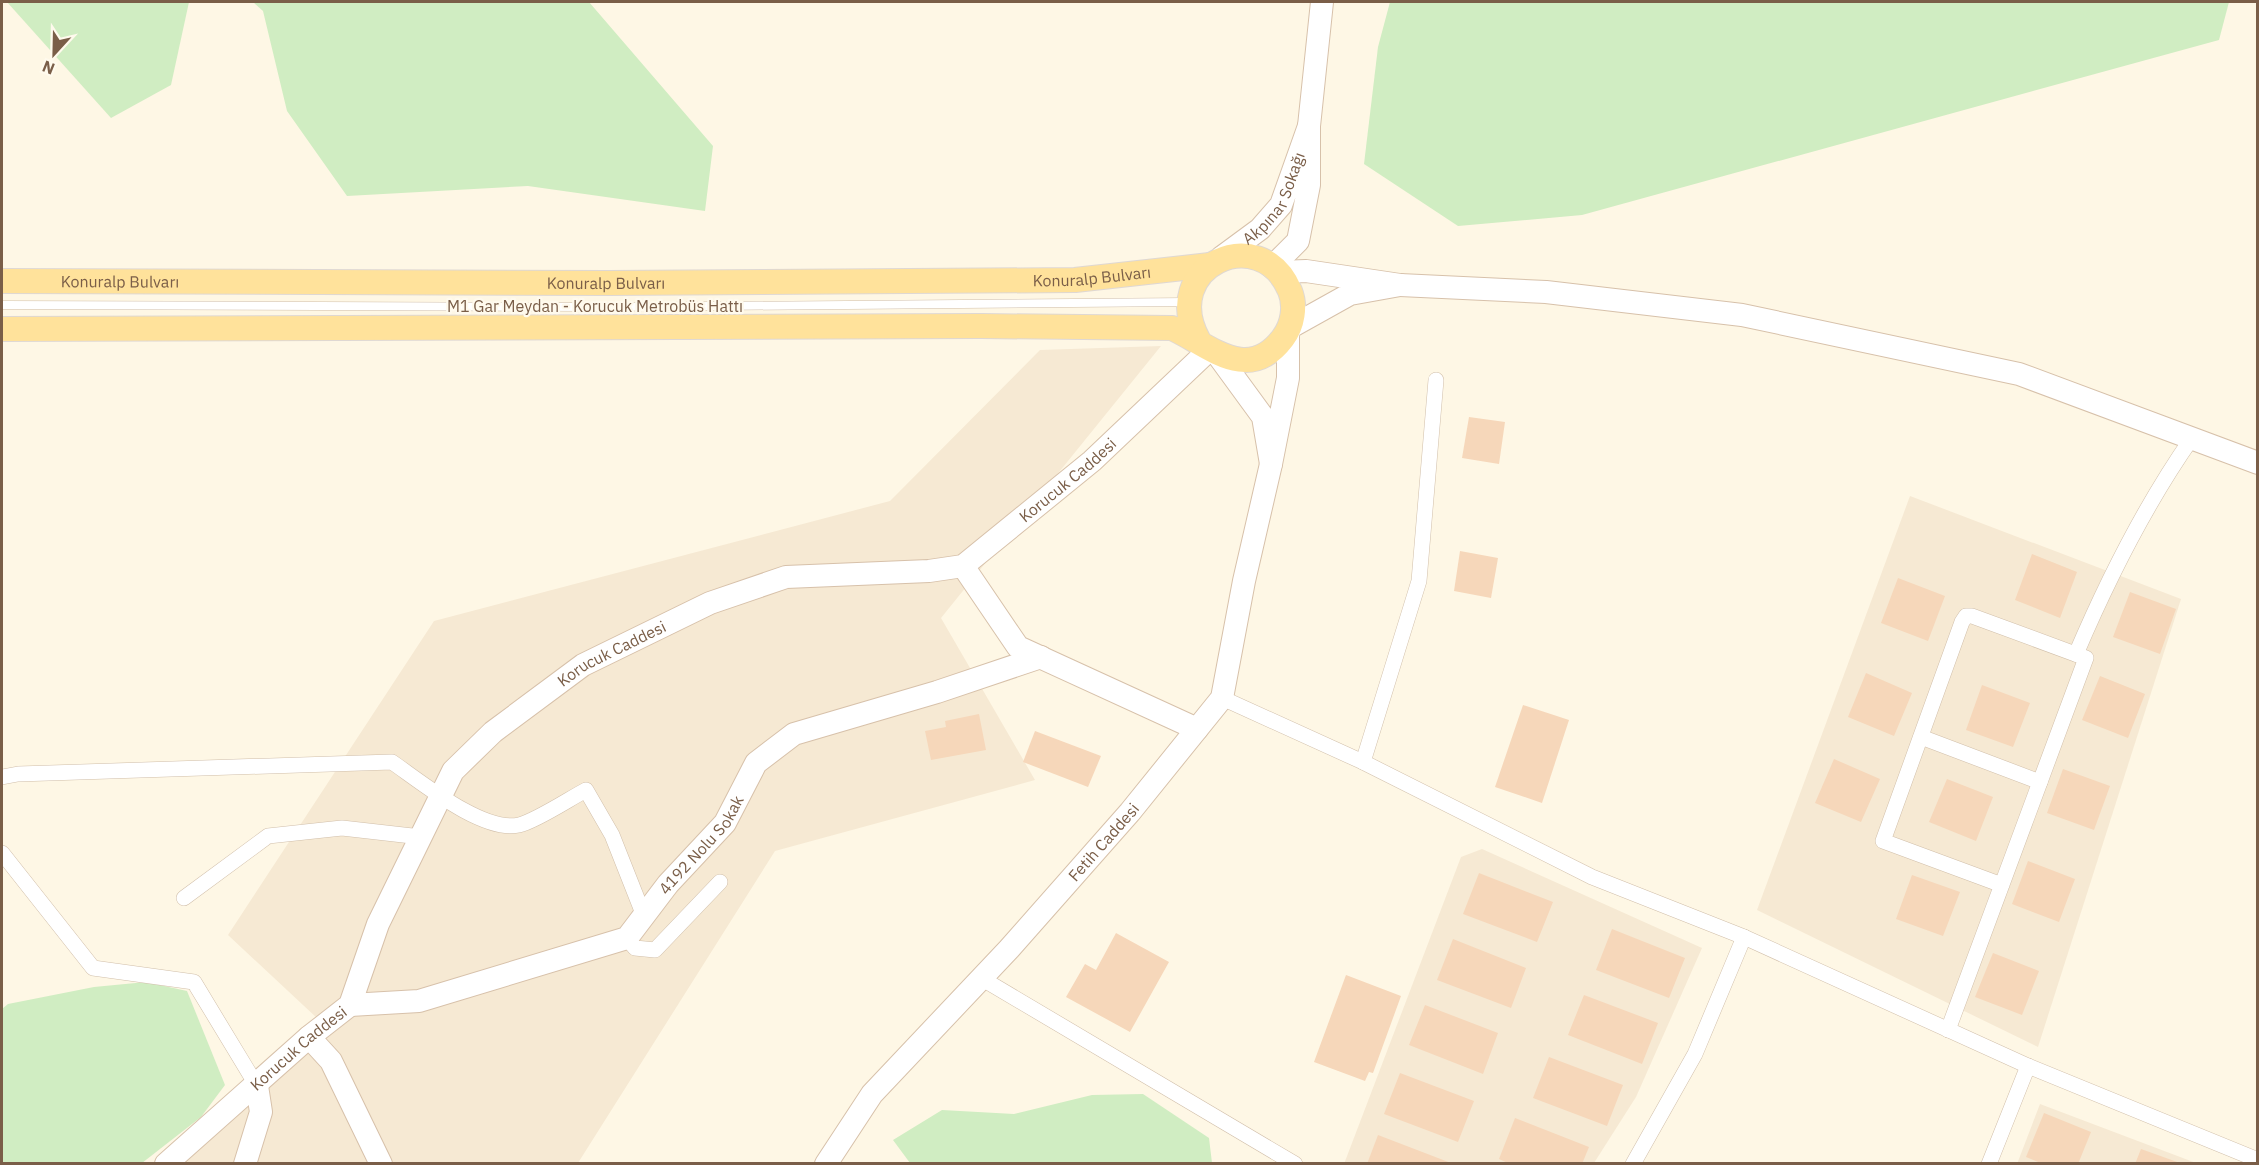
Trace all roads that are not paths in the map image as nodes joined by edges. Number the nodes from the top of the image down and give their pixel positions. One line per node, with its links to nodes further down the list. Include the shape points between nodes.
1 (1322, 2): 2 (street, Akpınar Sokağı)
2 (1309, 126): 3 (street, Akpınar Sokağı, via 1281,205 1260,229); 4 (street, Akpınar Sokağı, via 1310,185 1298,241)
3 (1216, 261): 4 (main road, via 1242,255 1259,259); 5 (main road, Konuralp Bulvarı, via 1075,280 608,284); 7 (main road, via 1198,277)
4 (1275, 270): 6 (street); 10 (main road, via 1293,298)
5 (2, 281)
6 (1400, 285): 10 (street, via 1350,294); 13 (street, via 1546,292 1742,315 2019,374)
7 (1189, 303): 8 (lane, M1 Gar Meydan - Korucuk Metrobüs Hattı, via 603,307); 11 (main road, via 1191,326)
8 (2, 305)
9 (2, 329): 11 (main road, via 1172,328)
10 (1288, 330): 11 (main road, via 1277,347 1245,361 1228,359); 15 (street, Fetih Caddesi, via 1288,378)
11 (1208, 348): 15 (street, Fetih Caddesi, via 1263,417); 16 (street, Korucuk Caddesi, via 1092,461)
12 (1436, 380): 22 (street, via 1419,581)
13 (2192, 438): 14 (street); 17 (street, via 2114,567)
14 (2258, 463)
15 (1272, 464): 19 (street, Fetih Caddesi)
16 (963, 566): 18 (street, via 1018,647); 25 (street, Korucuk Caddesi, via 786,577 710,603 583,665 493,732 453,771)
17 (2076, 654): 21 (street, via 1966,616); 24 (street, via 2086,658)
18 (1041, 657): 20 (street); 31 (street, 4192 Nolu Sokak, via 794,734 756,763 725,823)
19 (1222, 698): 20 (street, Fetih Caddesi); 22 (street)
20 (1197, 729): 34 (street, Fetih Caddesi, via 1130,812)
21 (1921, 737): 24 (street); 29 (street, via 1883,841)
22 (1363, 762): 32 (street, via 1592,877)
23 (2, 777): 25 (street, via 392,762)
24 (2040, 782): 29 (street)
25 (441, 796): 26 (street, Korucuk Caddesi); 31 (street, via 490,822 519,825 586,790 612,835)
26 (421, 837): 30 (street, via 342,828 268,836); 35 (street, Korucuk Caddesi, via 378,924)
27 (2, 853): 39 (street, via 93,968 194,982)
28 (720, 882): 33 (street, via 655,950 635,948)
29 (2002, 885): 36 (street)
30 (184, 898)
31 (644, 916): 33 (street, 4192 Nolu Sokak)
32 (1744, 937): 36 (street); 46 (street, via 1695,1054)
33 (627, 938): 35 (street, via 419,1001)
34 (981, 978): 44 (street, Fetih Caddesi, via 872,1094); 45 (street)
35 (350, 1005): 37 (street, Korucuk Caddesi)
36 (1948, 1030): 38 (street)
37 (309, 1037): 39 (street, Korucuk Caddesi); 43 (street, via 331,1061)
38 (2028, 1066): 40 (street); 47 (street)
39 (257, 1086): 41 (street, Korucuk Caddesi); 42 (street, via 261,1112)
40 (2258, 1160)
41 (166, 1164)
42 (244, 1164)
43 (381, 1164)
44 (826, 1164)
45 (1295, 1164)
46 (1633, 1164)
47 (1989, 1164)

